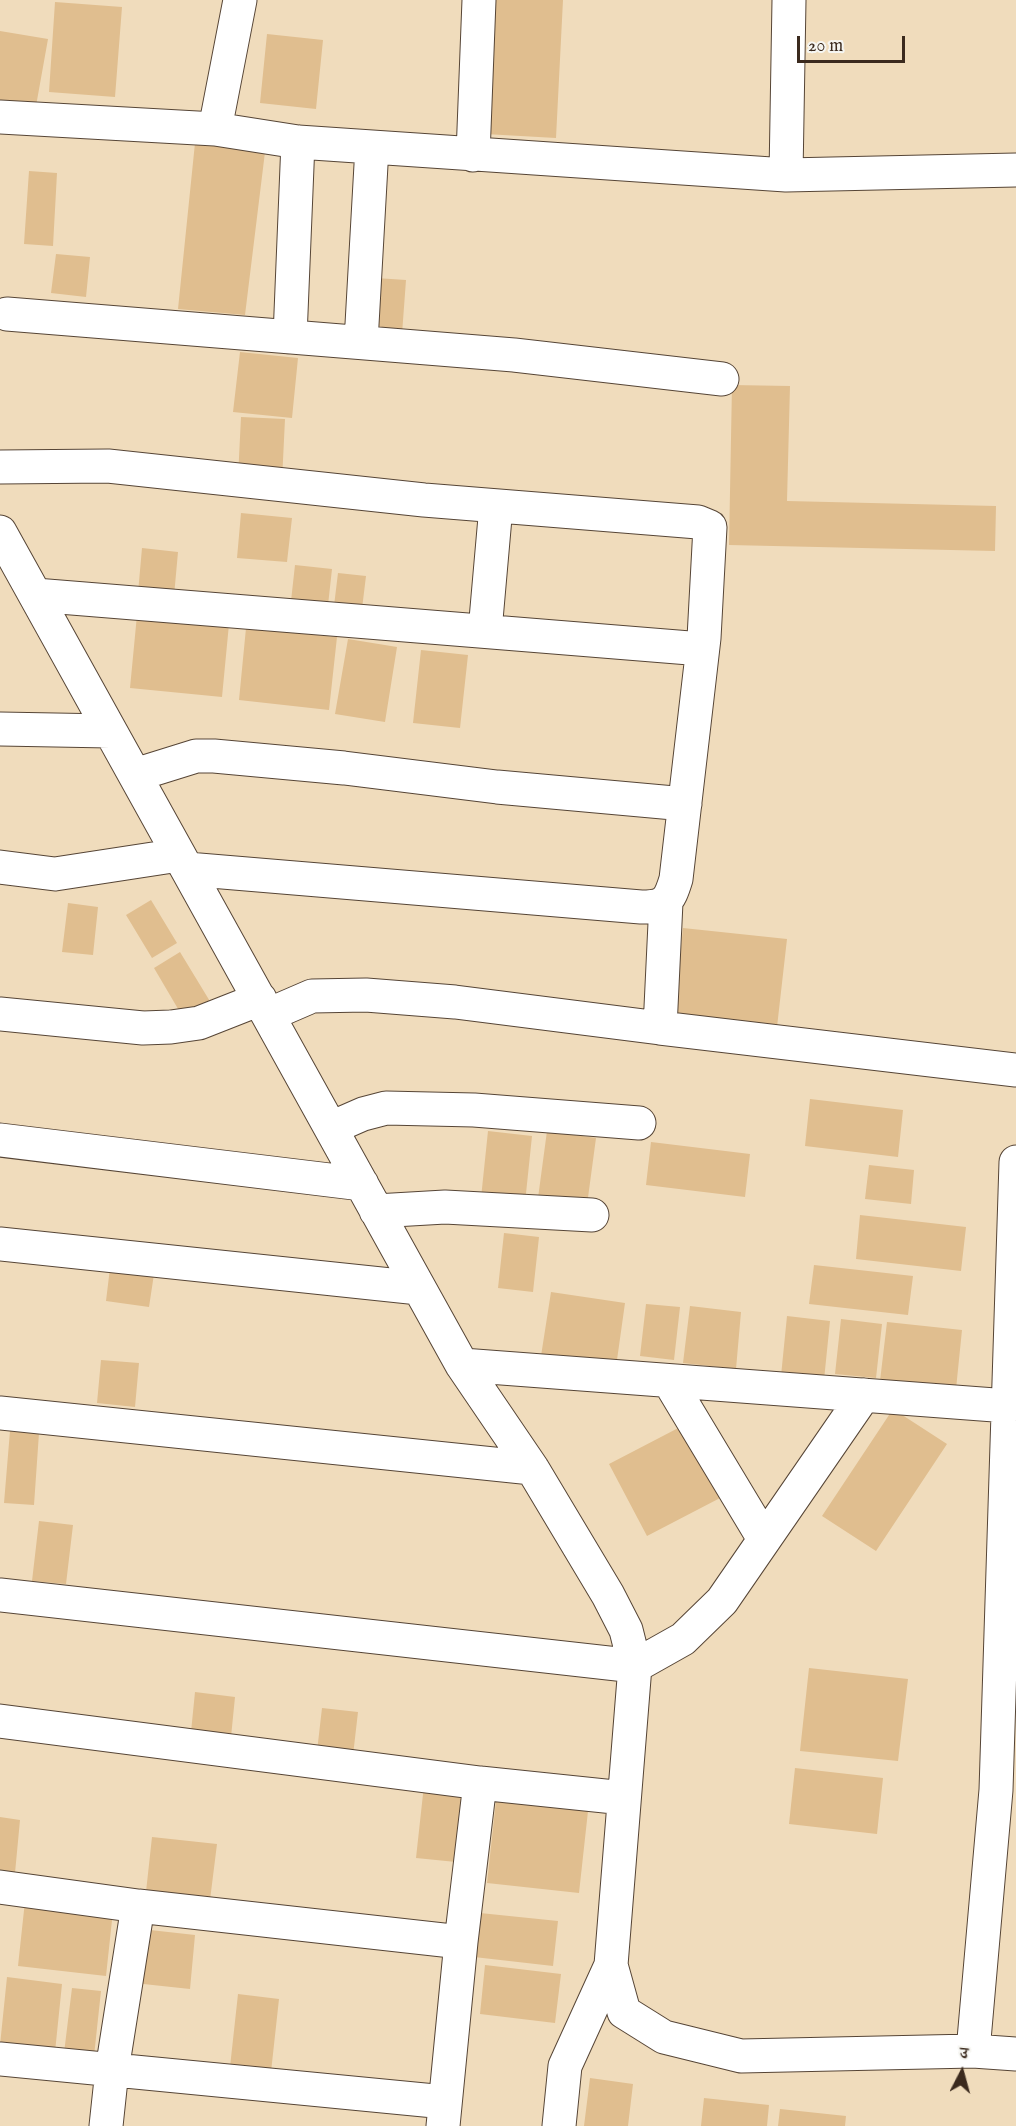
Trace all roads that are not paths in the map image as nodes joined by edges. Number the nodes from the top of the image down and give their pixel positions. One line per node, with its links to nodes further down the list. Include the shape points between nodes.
1 (240, 0): 5 (street)
2 (478, 0): 8 (street)
3 (789, 0): 10 (street)
4 (0, 117): 5 (street)
5 (215, 129): 6 (street)
6 (298, 142): 7 (street); 12 (street)
7 (372, 147): 8 (street); 13 (street)
8 (472, 155): 10 (street)
9 (1016, 170): 10 (street)
10 (786, 175)
11 (7, 314): 12 (street)
12 (290, 337): 13 (street)
13 (361, 342): 14 (street)
14 (722, 379)
15 (0, 467): 16 (street, via 108,466)
16 (496, 506): 19 (street); 20 (street, via 710,527)
17 (0, 532): 18 (street)
18 (21, 586): 19 (street); 22 (street)
19 (485, 631): 20 (street)
20 (702, 650): 24 (street)
21 (0, 729): 22 (street)
22 (110, 731): 23 (street)
23 (135, 775): 24 (street, via 196,756 214,756); 25 (street)
24 (685, 804): 27 (street, via 676,879)
25 (183, 862): 26 (street, via 56,874); 27 (street, via 641,907); 28 (street)
26 (0, 867)
27 (666, 902): 30 (street)
28 (264, 1007): 29 (street, via 199,1023 143,1028); 30 (street, via 312,996 366,995); 33 (street)
29 (0, 1014)
30 (660, 1028): 31 (street)
31 (1016, 1070)
32 (639, 1124): 33 (street, via 474,1110 386,1108)
33 (331, 1128): 36 (street)
34 (0, 1140): 36 (street)
35 (1016, 1162): 40 (street)
36 (369, 1198): 37 (street, via 445,1207); 39 (street)
37 (592, 1215)
38 (0, 1244): 39 (street)
39 (419, 1288): 41 (street)
40 (1013, 1341): 44 (street)
41 (462, 1365): 42 (street); 46 (street)
42 (669, 1381): 43 (street); 47 (street)
43 (864, 1395): 44 (street); 47 (street)
44 (1008, 1406): 52 (street)
45 (0, 1413): 46 (street)
46 (532, 1468): 49 (street, via 608,1595 626,1630)
47 (765, 1539): 49 (street, via 722,1601 683,1639)
48 (0, 1595): 49 (street)
49 (636, 1666): 53 (street)
50 (0, 1721): 51 (street)
51 (480, 1783): 53 (street); 56 (street)
52 (1006, 1790): 58 (street)
53 (624, 1798): 57 (street)
54 (0, 1887): 55 (street)
55 (138, 1906): 56 (street); 61 (street)
56 (460, 1942): 62 (street)
57 (611, 1965): 58 (street, via 624,2012 664,2037 741,2056); 64 (street, via 565,2066)
58 (973, 2051): 59 (street)
59 (1016, 2054)
60 (0, 2059): 61 (street)
61 (112, 2070): 62 (street); 63 (street)
62 (444, 2114)
63 (106, 2126)
64 (559, 2126)

